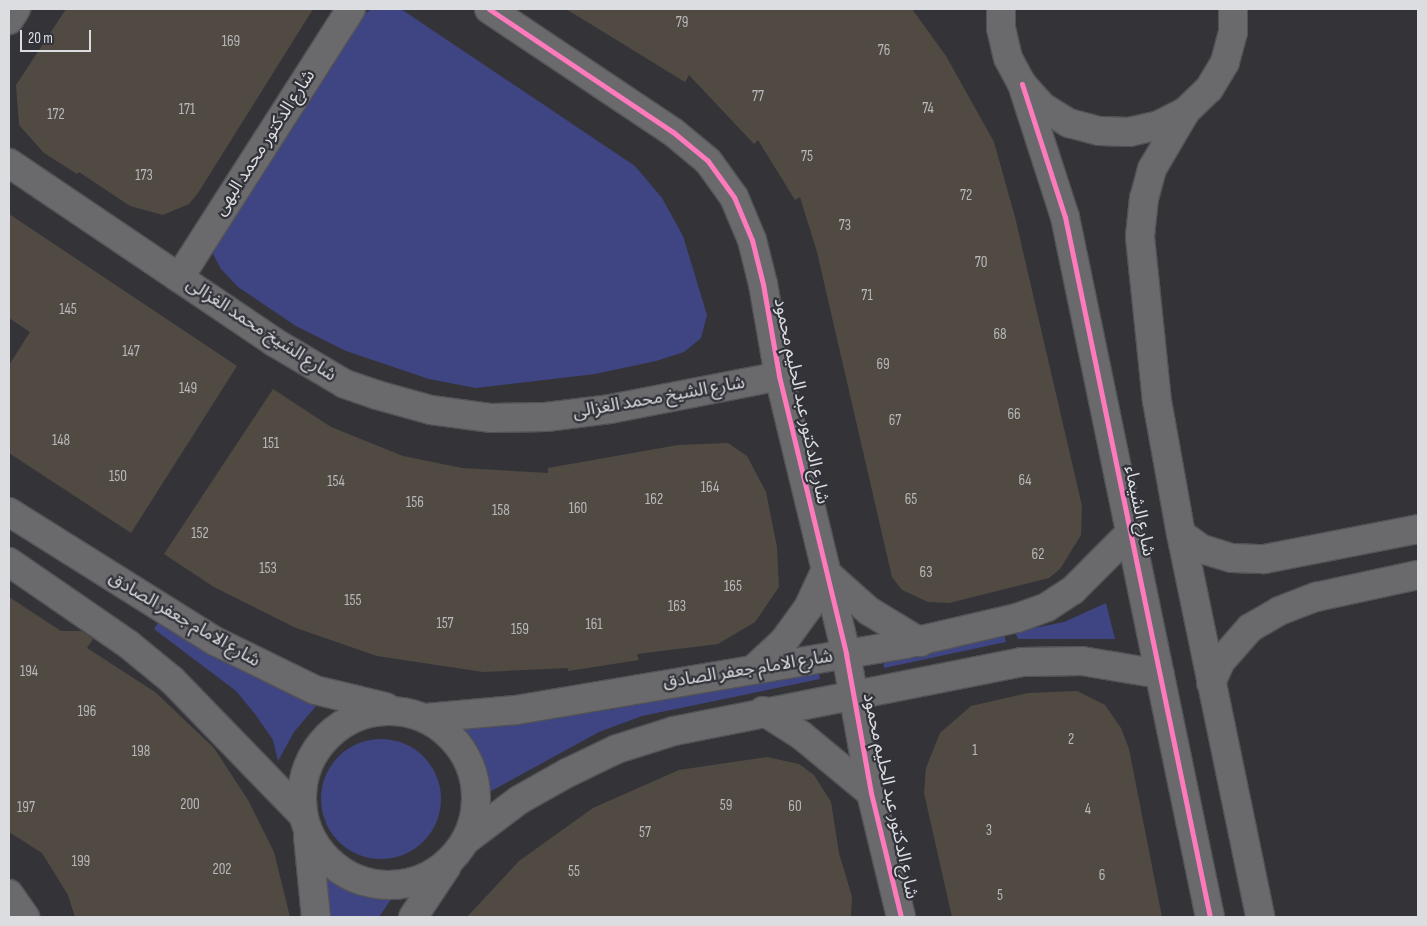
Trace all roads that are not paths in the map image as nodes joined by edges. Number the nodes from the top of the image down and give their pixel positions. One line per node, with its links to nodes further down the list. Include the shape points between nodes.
1 (16, 9): 6 (street)
2 (351, 9): 11 (street, شارع الدكتور محمد البهى)
3 (489, 9): 12 (street, شارع الدكتور عبد الحليم محمود, via 625,98 708,161 734,197 752,240)
4 (1252, 9): 7 (street)
5 (996, 15): 8 (street, via 1008,58)
6 (9, 20)
7 (1233, 20): 9 (street, via 1224,62 1209,89)
8 (1022, 84): 9 (street, via 1043,107 1069,123 1099,131 1130,132 1159,125); 15 (street, شارع الشيماء, via 1065,217)
9 (1186, 111): 16 (street, شارع الشيماء, via 1152,169 1144,198 1140,237 1157,401)
10 (9, 162): 11 (street, شارع الشيخ محمد الغزالى)
11 (179, 278): 12 (street, شارع الشيخ محمد الغزالى, via 346,384 431,410 491,418 546,417 610,409)
12 (779, 376): 18 (street, شارع الدكتور عبد الحليم محمود)
13 (9, 512): 26 (street, شارع الامام جعفر الصادق, via 215,642 315,690)
14 (1418, 529): 16 (street, via 1264,559 1224,556 1202,549)
15 (1129, 534): 20 (street, شارع الامام جعفر الصادق, via 1073,590 1047,607 1017,618); 23 (street, شارع الشيماء)
16 (1181, 534): 24 (street, شارع الشيماء)
17 (9, 562): 30 (street, via 121,639 172,680)
18 (825, 572): 20 (street, via 869,611); 21 (street, شارع الدكتور عبد الحليم محمود); 22 (street, via 808,608 784,641)
19 (1418, 575): 24 (street, via 1316,597 1279,611 1250,628 1221,661)
20 (920, 642): 21 (street, شارع الامام جعفر الصادق)
21 (846, 654): 22 (street, شارع الامام جعفر الصادق); 25 (street, شارع الدكتور عبد الحليم محمود)
22 (755, 668): 28 (street, شارع الامام جعفر الصادق, via 516,710)
23 (1160, 674): 25 (street, via 1082,661 1022,662); 37 (street, شارع الشيماء)
24 (1211, 683): 38 (street, شارع الشيماء)
25 (855, 695): 27 (street); 29 (street, شارع الدكتور عبد الحليم محمود)
26 (400, 711): 28 (street); 30 (street, via 372,711 355,717 325,737 309,760 301,786)
27 (763, 711): 29 (street, via 809,740); 31 (street, via 674,731 617,749 519,800)
28 (426, 718): 31 (street, via 450,734 467,758 473,776 475,813)
29 (871, 793): 36 (street, شارع الدكتور عبد الحليم محمود)
30 (304, 822): 31 (street, via 322,854 345,874 372,884 402,885 430,876); 34 (street)
31 (459, 849): 35 (street)
32 (9, 894): 33 (street)
33 (25, 917)
34 (316, 917)
35 (413, 917)
36 (901, 917)
37 (1210, 917)
38 (1260, 917)

